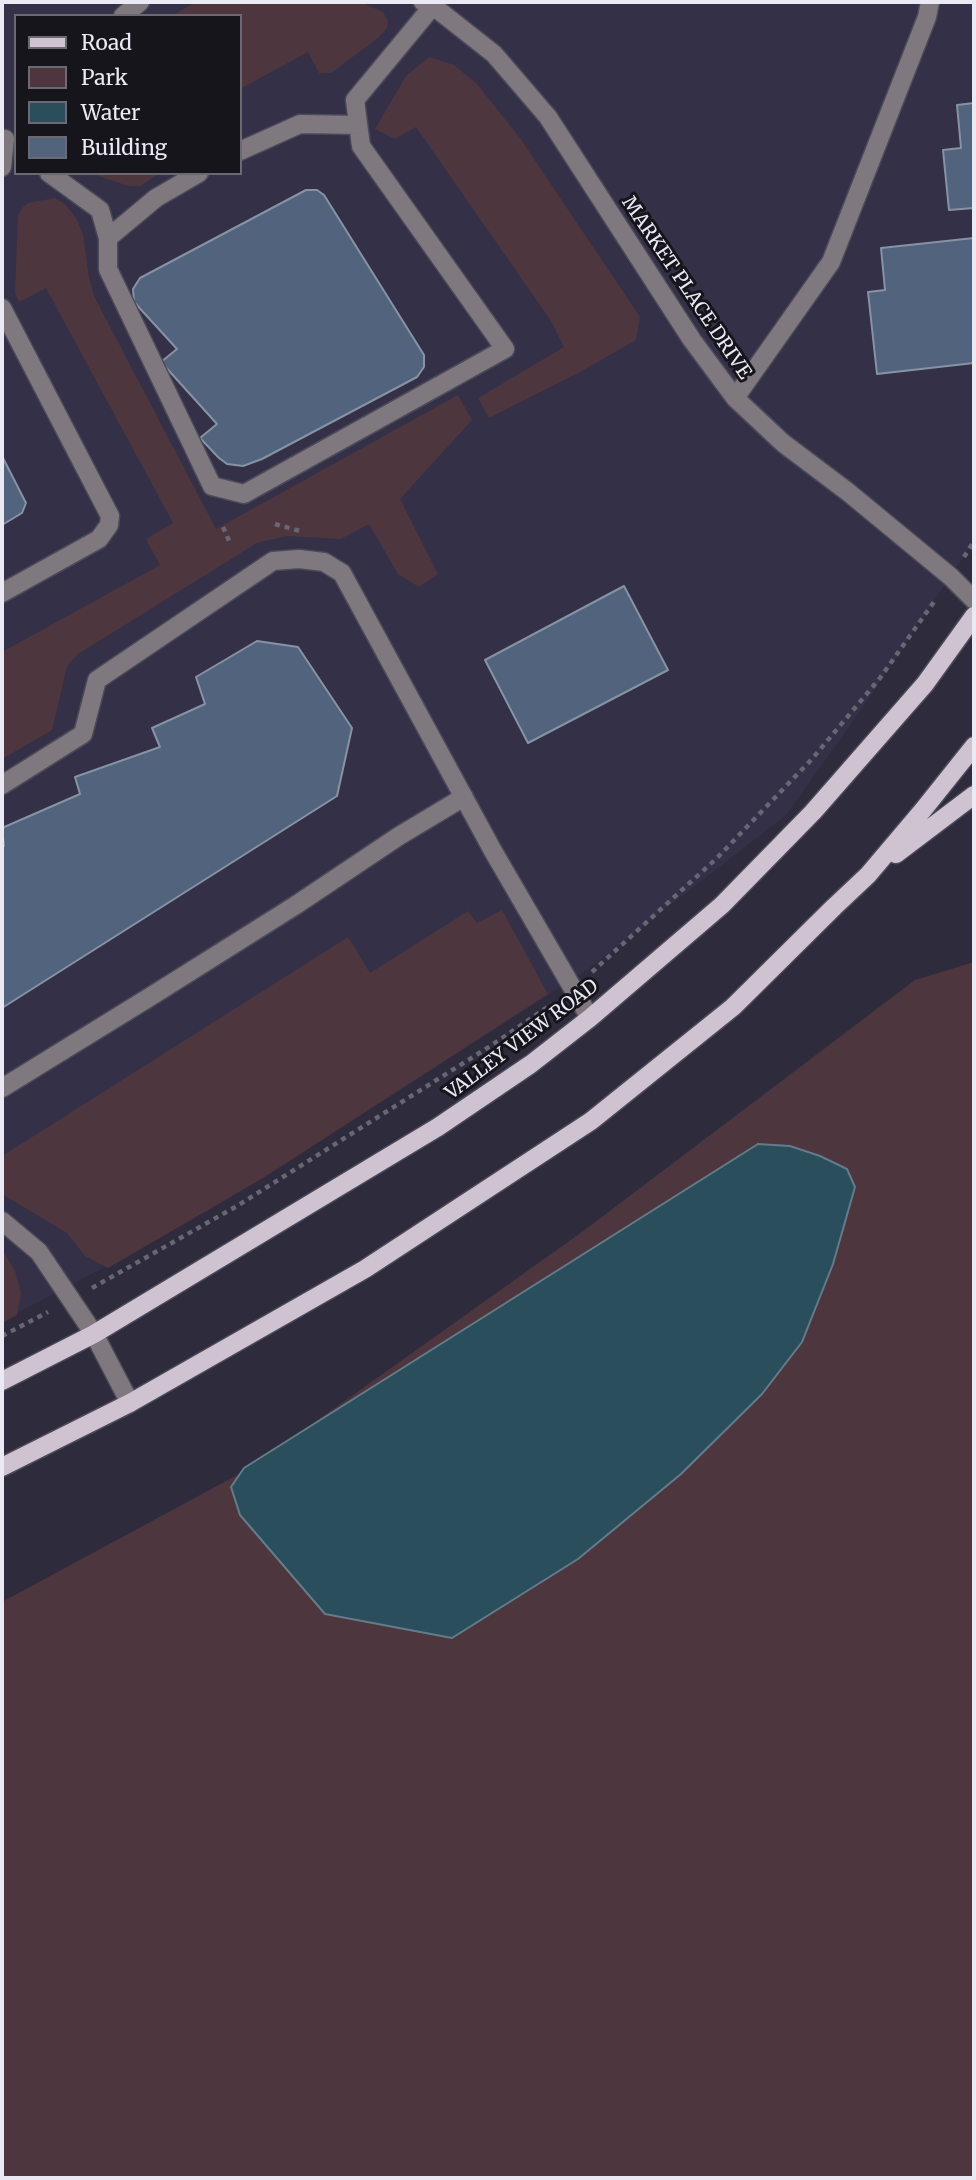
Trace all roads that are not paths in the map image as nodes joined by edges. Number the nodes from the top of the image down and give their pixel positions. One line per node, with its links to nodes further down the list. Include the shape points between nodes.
1 (139, 2): 4 (street)
2 (930, 2): 13 (street, via 831,262)
3 (431, 3): 5 (street, via 355,100); 13 (street, MARKET PLACE DRIVE, via 494,54 548,117 692,340)
4 (125, 14)
5 (358, 125): 7 (street, via 300,124); 11 (street, via 361,146 505,349 244,494 212,486 108,269)
6 (8, 137): 8 (street)
7 (242, 150)
8 (2, 167)
9 (52, 175): 11 (street, via 100,210)
10 (196, 175): 11 (street, via 156,198)
11 (108, 237)
12 (2, 308): 14 (street, via 110,516 99,539)
13 (735, 398): 15 (street, MARKET PLACE DRIVE)
14 (2, 593)
15 (974, 600)
16 (974, 616): 22 (main road, VALLEY VIEW ROAD, via 925,684 813,812 722,905)
17 (974, 746): 21 (main road)
18 (2, 785): 20 (street, via 83,734 97,680 273,561 299,559 324,562 342,573)
19 (974, 795): 21 (main road)
20 (464, 797): 22 (street); 23 (street)
21 (867, 874): 27 (main road, via 733,1007 591,1121 365,1269)
22 (590, 1018): 25 (main road, VALLEY VIEW ROAD, via 438,1127)
23 (2, 1088)
24 (2, 1221): 25 (street, via 39,1252)
25 (94, 1334): 26 (main road, VALLEY VIEW ROAD); 27 (street)
26 (2, 1381)
27 (130, 1403): 28 (main road)
28 (2, 1467)

